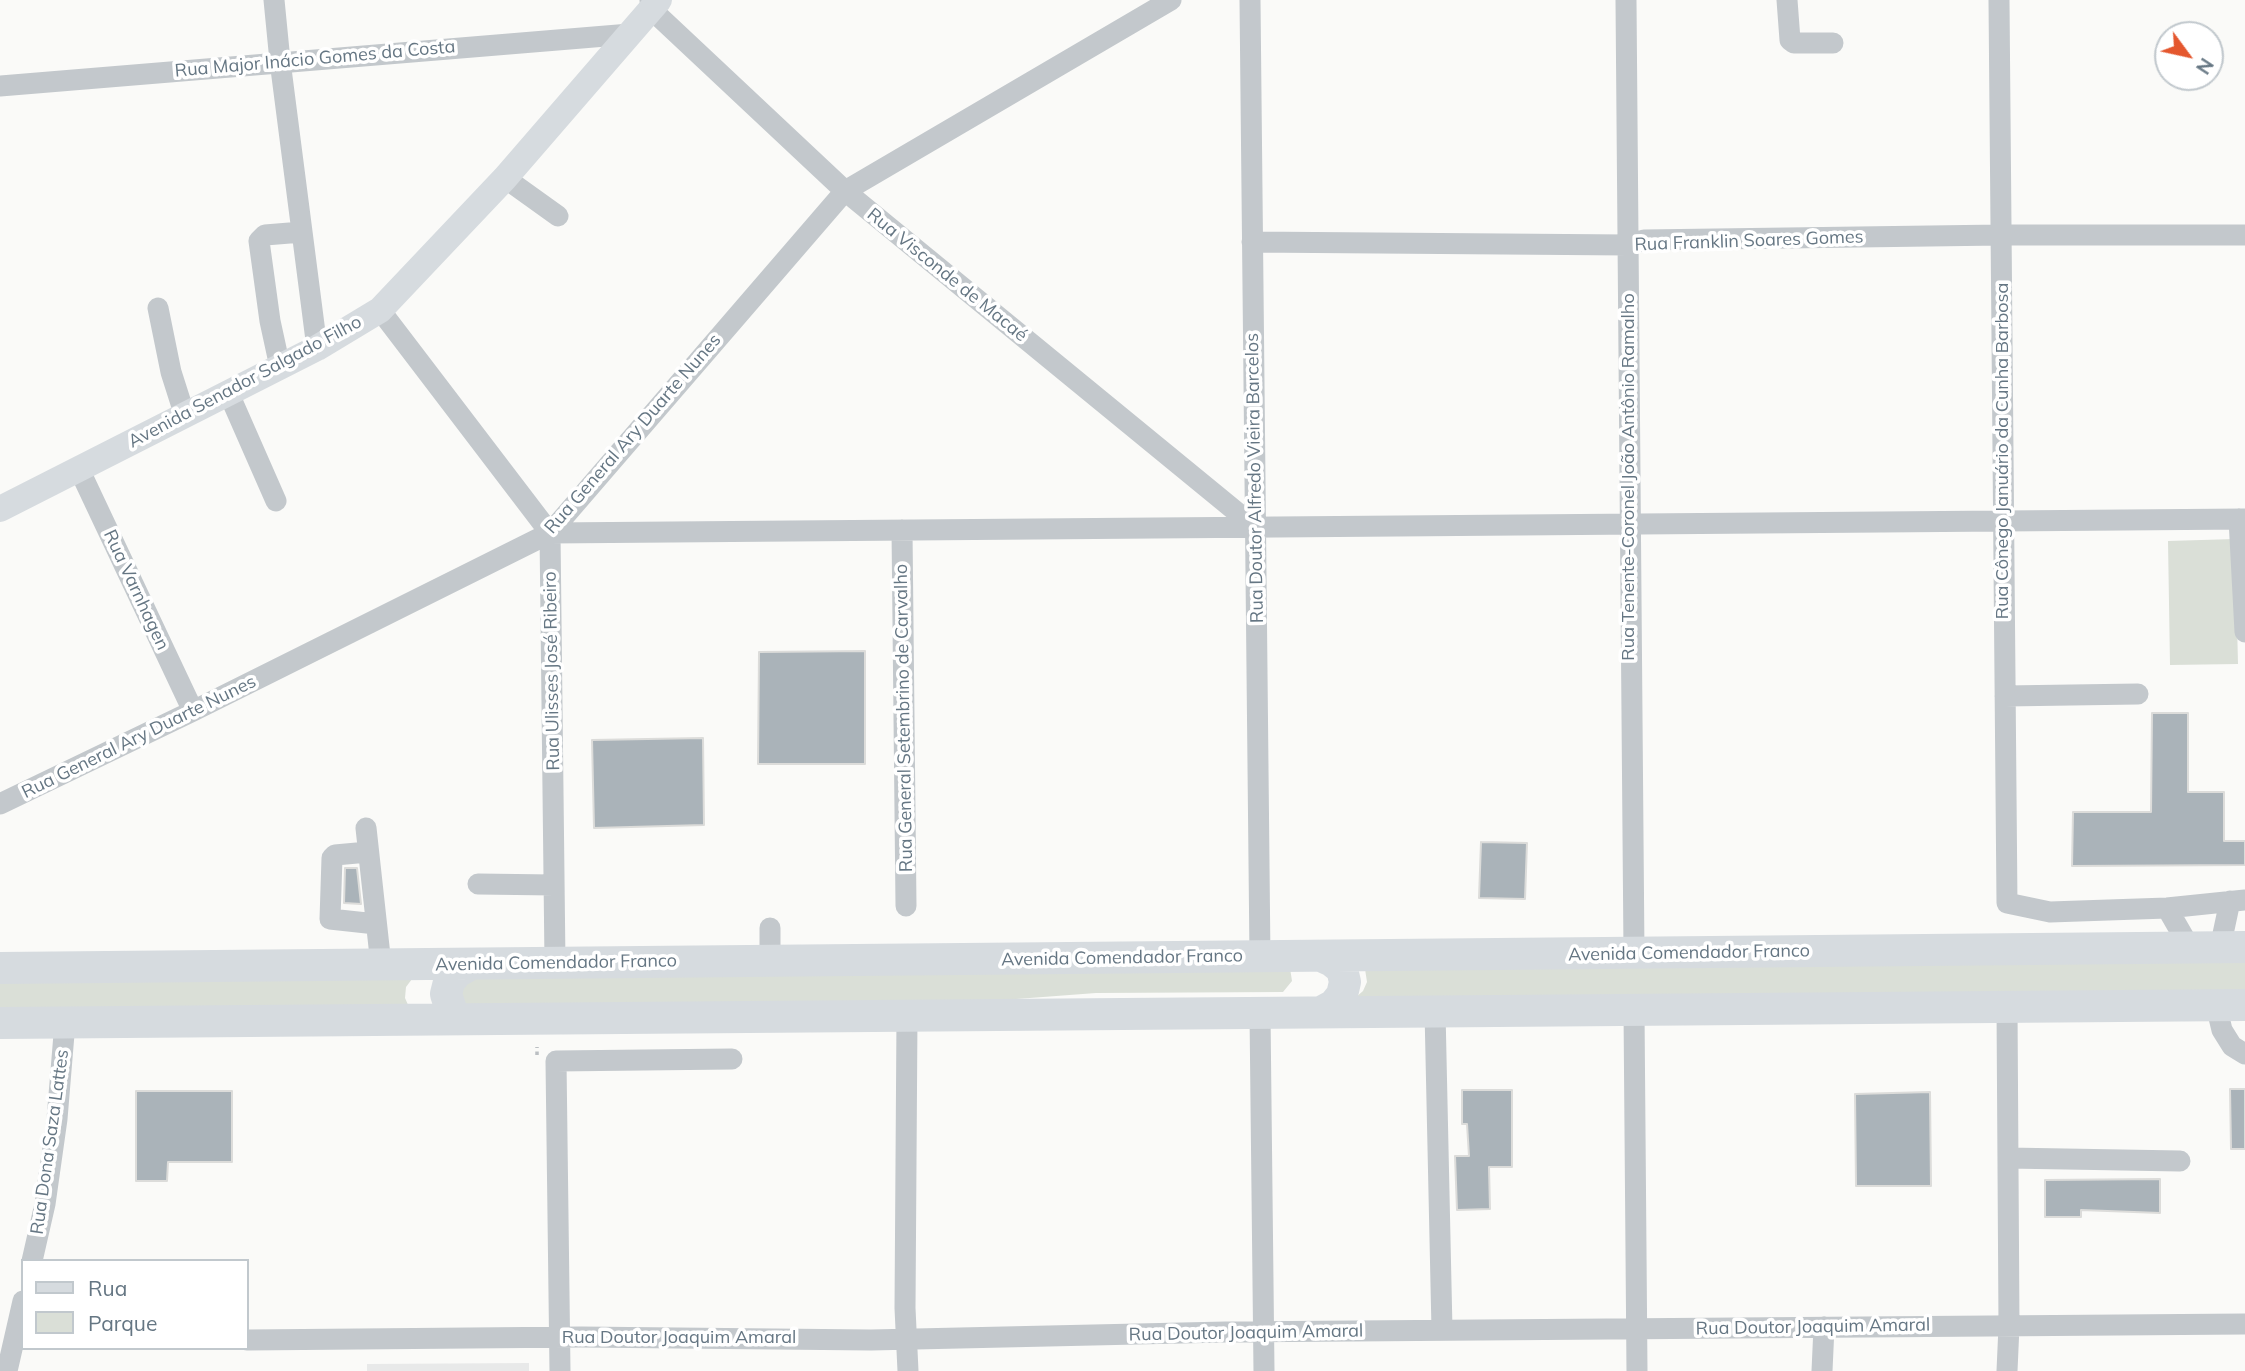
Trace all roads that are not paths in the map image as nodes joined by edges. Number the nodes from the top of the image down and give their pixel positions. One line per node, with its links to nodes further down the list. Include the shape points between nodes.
1 (274, 0): 10 (street)
2 (1171, 0): 13 (street, Rua General Ary Duarte Nunes)
3 (1250, 0): 18 (street, Rua Doutor Alfredo Vieira Barcelos)
4 (1626, 0): 19 (street, Rua Tenente-Coronel João Antônio Ramalho)
5 (1787, 0): 9 (street, via 1790,40)
6 (1999, 0): 16 (street, Rua Cônego Januário da Cunha Barbosa)
7 (653, 3): 8 (main road, Avenida Senador Salgado Filho); 13 (street, Rua Visconde de Macaé)
8 (630, 34): 10 (street, Rua Major Inácio Gomes da Costa); 12 (main road, Avenida Senador Salgado Filho)
9 (1833, 43)
10 (280, 61): 11 (street, Rua Major Inácio Gomes da Costa); 15 (street)
11 (0, 86)
12 (505, 178): 14 (street); 21 (main road, Avenida Senador Salgado Filho)
13 (845, 191): 32 (street, Rua Visconde de Macaé); 34 (street, Rua General Ary Duarte Nunes)
14 (558, 216)
15 (302, 232): 22 (street); 23 (street, via 265,235 259,241)
16 (2001, 235): 17 (street, Rua Franklin Soares Gomes); 19 (street, Rua Franklin Soares Gomes, via 1644,240); 30 (street, Rua Cônego Januário da Cunha Barbosa)
17 (2245, 235)
18 (1252, 242): 19 (street, Rua Franklin Soares Gomes); 32 (street, Rua Doutor Alfredo Vieira Barcelos)
19 (1628, 245): 31 (street, Rua Tenente-Coronel João Antônio Ramalho)
20 (158, 308): 25 (street)
21 (380, 310): 22 (main road, Avenida Senador Salgado Filho); 34 (street)
22 (317, 348): 23 (main road, Avenida Senador Salgado Filho)
23 (280, 367): 24 (main road, Avenida Senador Salgado Filho)
24 (229, 394): 25 (main road, Avenida Senador Salgado Filho); 27 (street)
25 (185, 416): 26 (main road, Avenida Senador Salgado Filho)
26 (79, 469): 28 (main road, Avenida Senador Salgado Filho); 38 (street, Rua Varnhagen)
27 (276, 501)
28 (0, 509)
29 (2242, 519): 30 (street); 35 (street)
30 (2003, 521): 31 (street); 37 (street, Rua Cônego Januário da Cunha Barbosa)
31 (1630, 525): 32 (street); 52 (street, Rua Tenente-Coronel João Antônio Ramalho)
32 (1255, 527): 33 (street); 54 (street, Rua Doutor Alfredo Vieira Barcelos)
33 (902, 530): 34 (street); 45 (street, Rua General Setembrino de Carvalho)
34 (550, 533): 38 (street, Rua General Ary Duarte Nunes); 43 (street, Rua Ulisses José Ribeiro)
35 (2245, 632)
36 (2138, 694): 37 (street)
37 (2005, 696): 47 (street, Rua Cônego Januário da Cunha Barbosa, via 2007,903)
38 (193, 712): 39 (street, Rua General Ary Duarte Nunes)
39 (0, 804)
40 (366, 828): 41 (street)
41 (368, 852): 48 (street); 48 (street, via 332,858 330,919)
42 (478, 884): 43 (street)
43 (554, 886): 56 (street, Rua Ulisses José Ribeiro)
44 (2238, 900): 46 (street); 50 (street, via 2223,925)
45 (906, 906)
46 (2166, 908): 47 (street); 50 (street)
47 (2063, 911): 51 (street)
48 (376, 924): 58 (street)
49 (770, 928): 55 (street)
50 (2218, 948): 51 (highway, Avenida Comendador Franco)
51 (2065, 949): 52 (highway, Avenida Comendador Franco)
52 (1634, 953): 53 (highway, Avenida Comendador Franco)
53 (1321, 956): 54 (highway, Avenida Comendador Franco); 64 (highway, via 1342,969 1345,982 1334,1005)
54 (1260, 957): 55 (highway, Avenida Comendador Franco)
55 (770, 961): 56 (highway, Avenida Comendador Franco)
56 (555, 963): 57 (highway, Avenida Comendador Franco)
57 (471, 964): 58 (highway, Avenida Comendador Franco); 67 (highway, via 449,982 446,994)
58 (381, 965): 59 (highway, Avenida Comendador Franco)
59 (0, 968)
60 (2230, 1005): 61 (highway); 70 (street, via 2222,1030 2232,1046)
61 (2007, 1007): 62 (highway); 72 (street)
62 (1634, 1010): 63 (highway); 79 (street)
63 (1435, 1011): 64 (highway); 80 (street)
64 (1321, 1012): 65 (highway)
65 (1260, 1013): 66 (highway); 81 (street)
66 (907, 1016): 67 (highway); 83 (street)
67 (454, 1019): 68 (highway)
68 (65, 1022): 69 (highway); 74 (street, Rua Dona Saza Lattes, via 52,1156)
69 (0, 1023)
70 (2245, 1054)
71 (732, 1059): 82 (street, via 556,1061)
72 (2008, 1158): 73 (street); 77 (street)
73 (2180, 1161)
74 (32, 1259)
75 (21, 1308): 85 (street)
76 (2245, 1324): 77 (street, Rua Doutor Joaquim Amaral)
77 (2009, 1326): 78 (street, Rua Doutor Joaquim Amaral); 92 (street)
78 (1824, 1327): 79 (street, Rua Doutor Joaquim Amaral); 91 (street)
79 (1637, 1329): 80 (street, Rua Doutor Joaquim Amaral); 90 (street)
80 (1442, 1330): 81 (street, Rua Doutor Joaquim Amaral)
81 (1264, 1332): 83 (street, Rua Doutor Joaquim Amaral); 89 (street)
82 (559, 1337): 83 (street, Rua Doutor Joaquim Amaral); 84 (street, Rua Doutor Joaquim Amaral); 87 (street)
83 (907, 1339): 88 (street)
84 (248, 1340)
85 (12, 1341): 86 (street)
86 (7, 1371)
87 (560, 1371)
88 (908, 1371)
89 (1264, 1371)
90 (1637, 1371)
91 (1822, 1371)
92 (2007, 1371)

